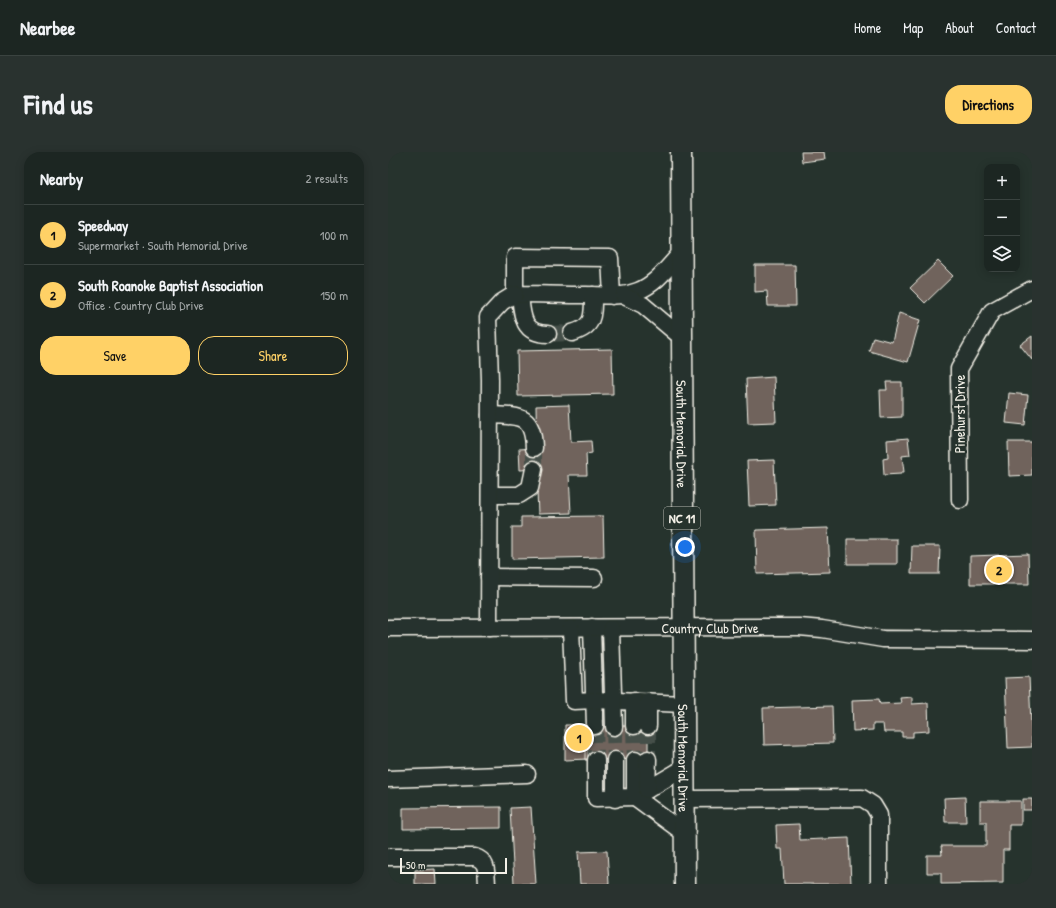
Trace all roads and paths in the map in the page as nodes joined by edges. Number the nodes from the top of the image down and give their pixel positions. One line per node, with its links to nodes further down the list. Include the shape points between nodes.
1 (681, 152): 2 (main road, South Memorial Drive / NC 11)
2 (681, 253): 6 (street, via 658,279 639,291); 9 (main road, South Memorial Drive / NC 11)
3 (1032, 289): 14 (street, Pinehurst Drive, via 992,311 959,369)
4 (517, 294): 5 (street); 6 (street, via 515,257 610,258); 8 (street, via 528,328 539,334); 10 (street, via 502,302 488,317)
5 (593, 295): 6 (street); 7 (street, via 593,317 586,328)
6 (618, 296): 9 (street, via 643,305)
7 (572, 333)
8 (548, 334)
9 (681, 337): 18 (main road, South Memorial Drive / NC 11)
10 (490, 416): 11 (street, via 513,416 524,420 533,433); 13 (street)
11 (534, 448)
12 (534, 469): 13 (street, via 530,488 519,495)
13 (490, 495): 15 (street)
14 (960, 500)
15 (489, 577): 16 (street); 20 (street)
16 (594, 578)
17 (592, 627): 21 (street, Country Club Drive); 22 (street, Country Club Drive); 24 (street)
18 (682, 627): 22 (street, Country Club Drive); 23 (street, Country Club Drive, via 800,627 883,639); 27 (main road, South Memorial Drive / NC 11)
19 (388, 628): 20 (street, Country Club Drive)
20 (489, 628): 21 (street, Country Club Drive)
21 (571, 628): 24 (street, via 574,701)
22 (611, 628): 25 (street)
23 (1032, 640)
24 (595, 700): 25 (street); 28 (street)
25 (612, 701): 26 (street); 30 (street)
26 (641, 702): 27 (street); 29 (street)
27 (683, 704): 34 (main road, South Memorial Drive / NC 11)
28 (595, 726)
29 (641, 726)
30 (614, 727)
31 (596, 760): 38 (street, via 596,798)
32 (616, 760): 38 (street)
33 (642, 760): 37 (street)
34 (684, 768): 37 (street); 39 (main road, South Memorial Drive / NC 11)
35 (527, 774): 36 (street)
36 (388, 779)
37 (641, 793): 38 (street); 40 (street)
38 (615, 799)
39 (684, 799): 40 (main road, South Memorial Drive / NC 11); 44 (street, via 862,798 873,805 880,815)
40 (684, 833): 43 (main road, South Memorial Drive / NC 11)
41 (388, 856): 42 (street, via 475,857 486,866)
42 (486, 884)
43 (684, 884)
44 (879, 884)

